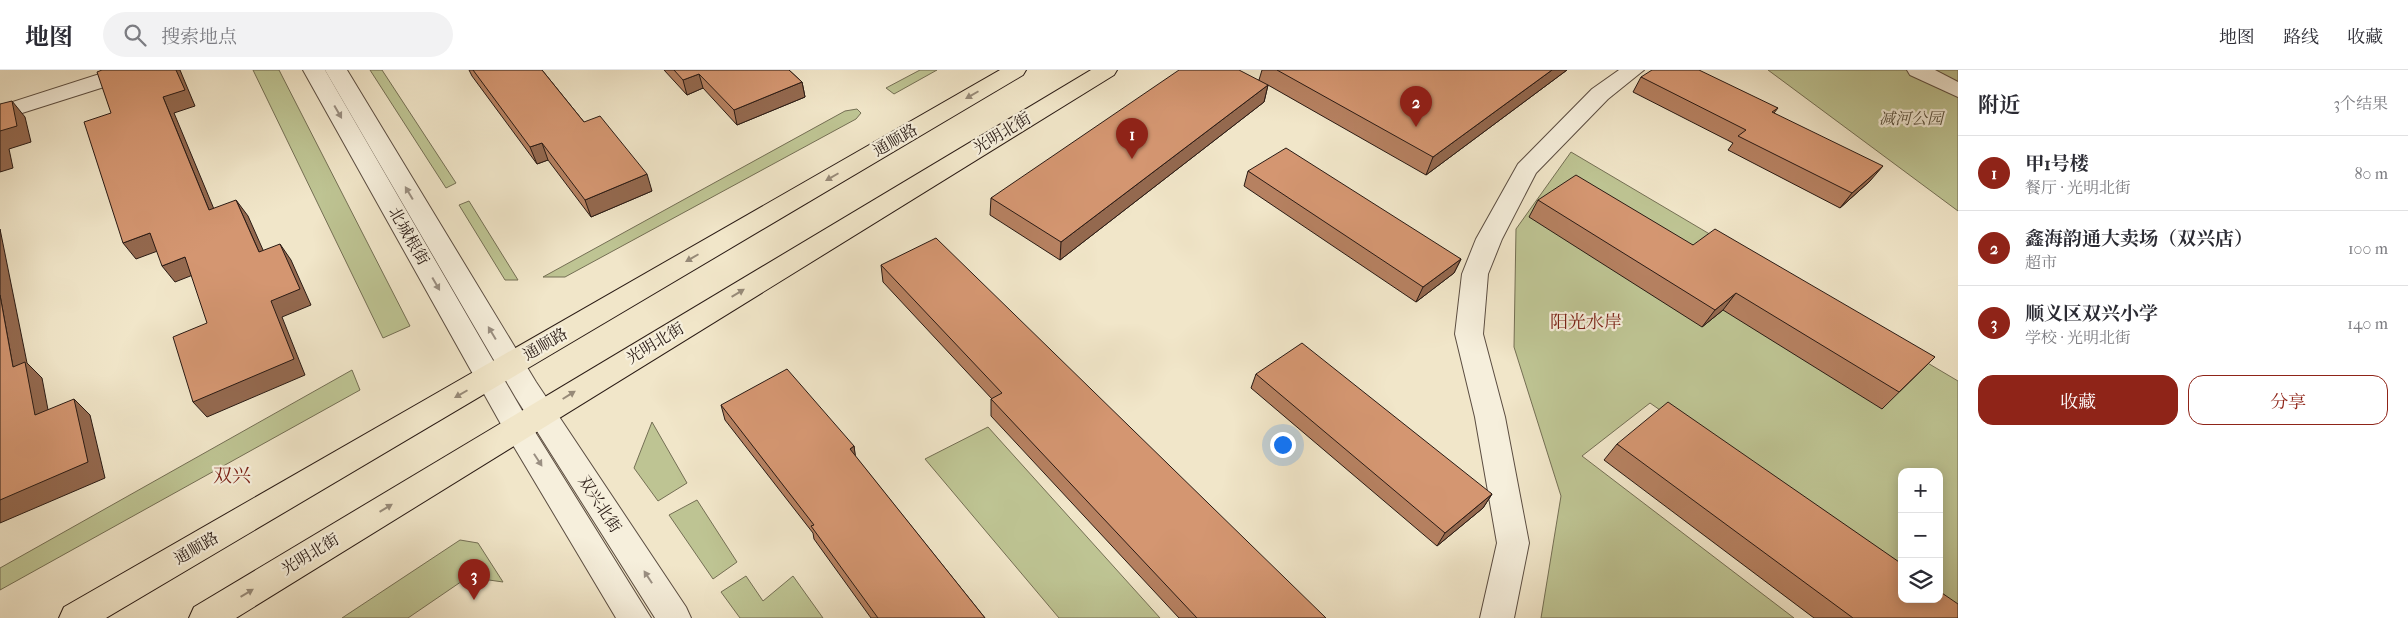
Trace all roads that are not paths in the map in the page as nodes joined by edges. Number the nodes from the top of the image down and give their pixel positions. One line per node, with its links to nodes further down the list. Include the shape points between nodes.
1 (134, 70): 9 (street)
2 (314, 70): 10 (street, 北城根街, one-way to 10)
3 (336, 70): 10 (street, 北城根街, one-way to 3)
4 (1014, 70): 10 (main road, 通顺路, one-way to 10)
5 (1106, 70): 10 (main road, 光明北街, one-way to 5)
6 (1633, 70): 15 (street, via 1600,94 1526,169 1475,274 1469,334 1490,417 1513,543)
7 (1918, 70): 8 (street)
8 (1958, 90)
9 (0, 113)
10 (515, 396): 11 (main road, 通顺路, one-way to 11); 12 (main road, 光明北街, one-way to 10); 13 (street, 双兴北街, one-way to 13); 14 (street, 双兴北街, one-way to 10)
11 (76, 618)
12 (206, 618)
13 (634, 618)
14 (674, 618)
15 (1497, 618)

